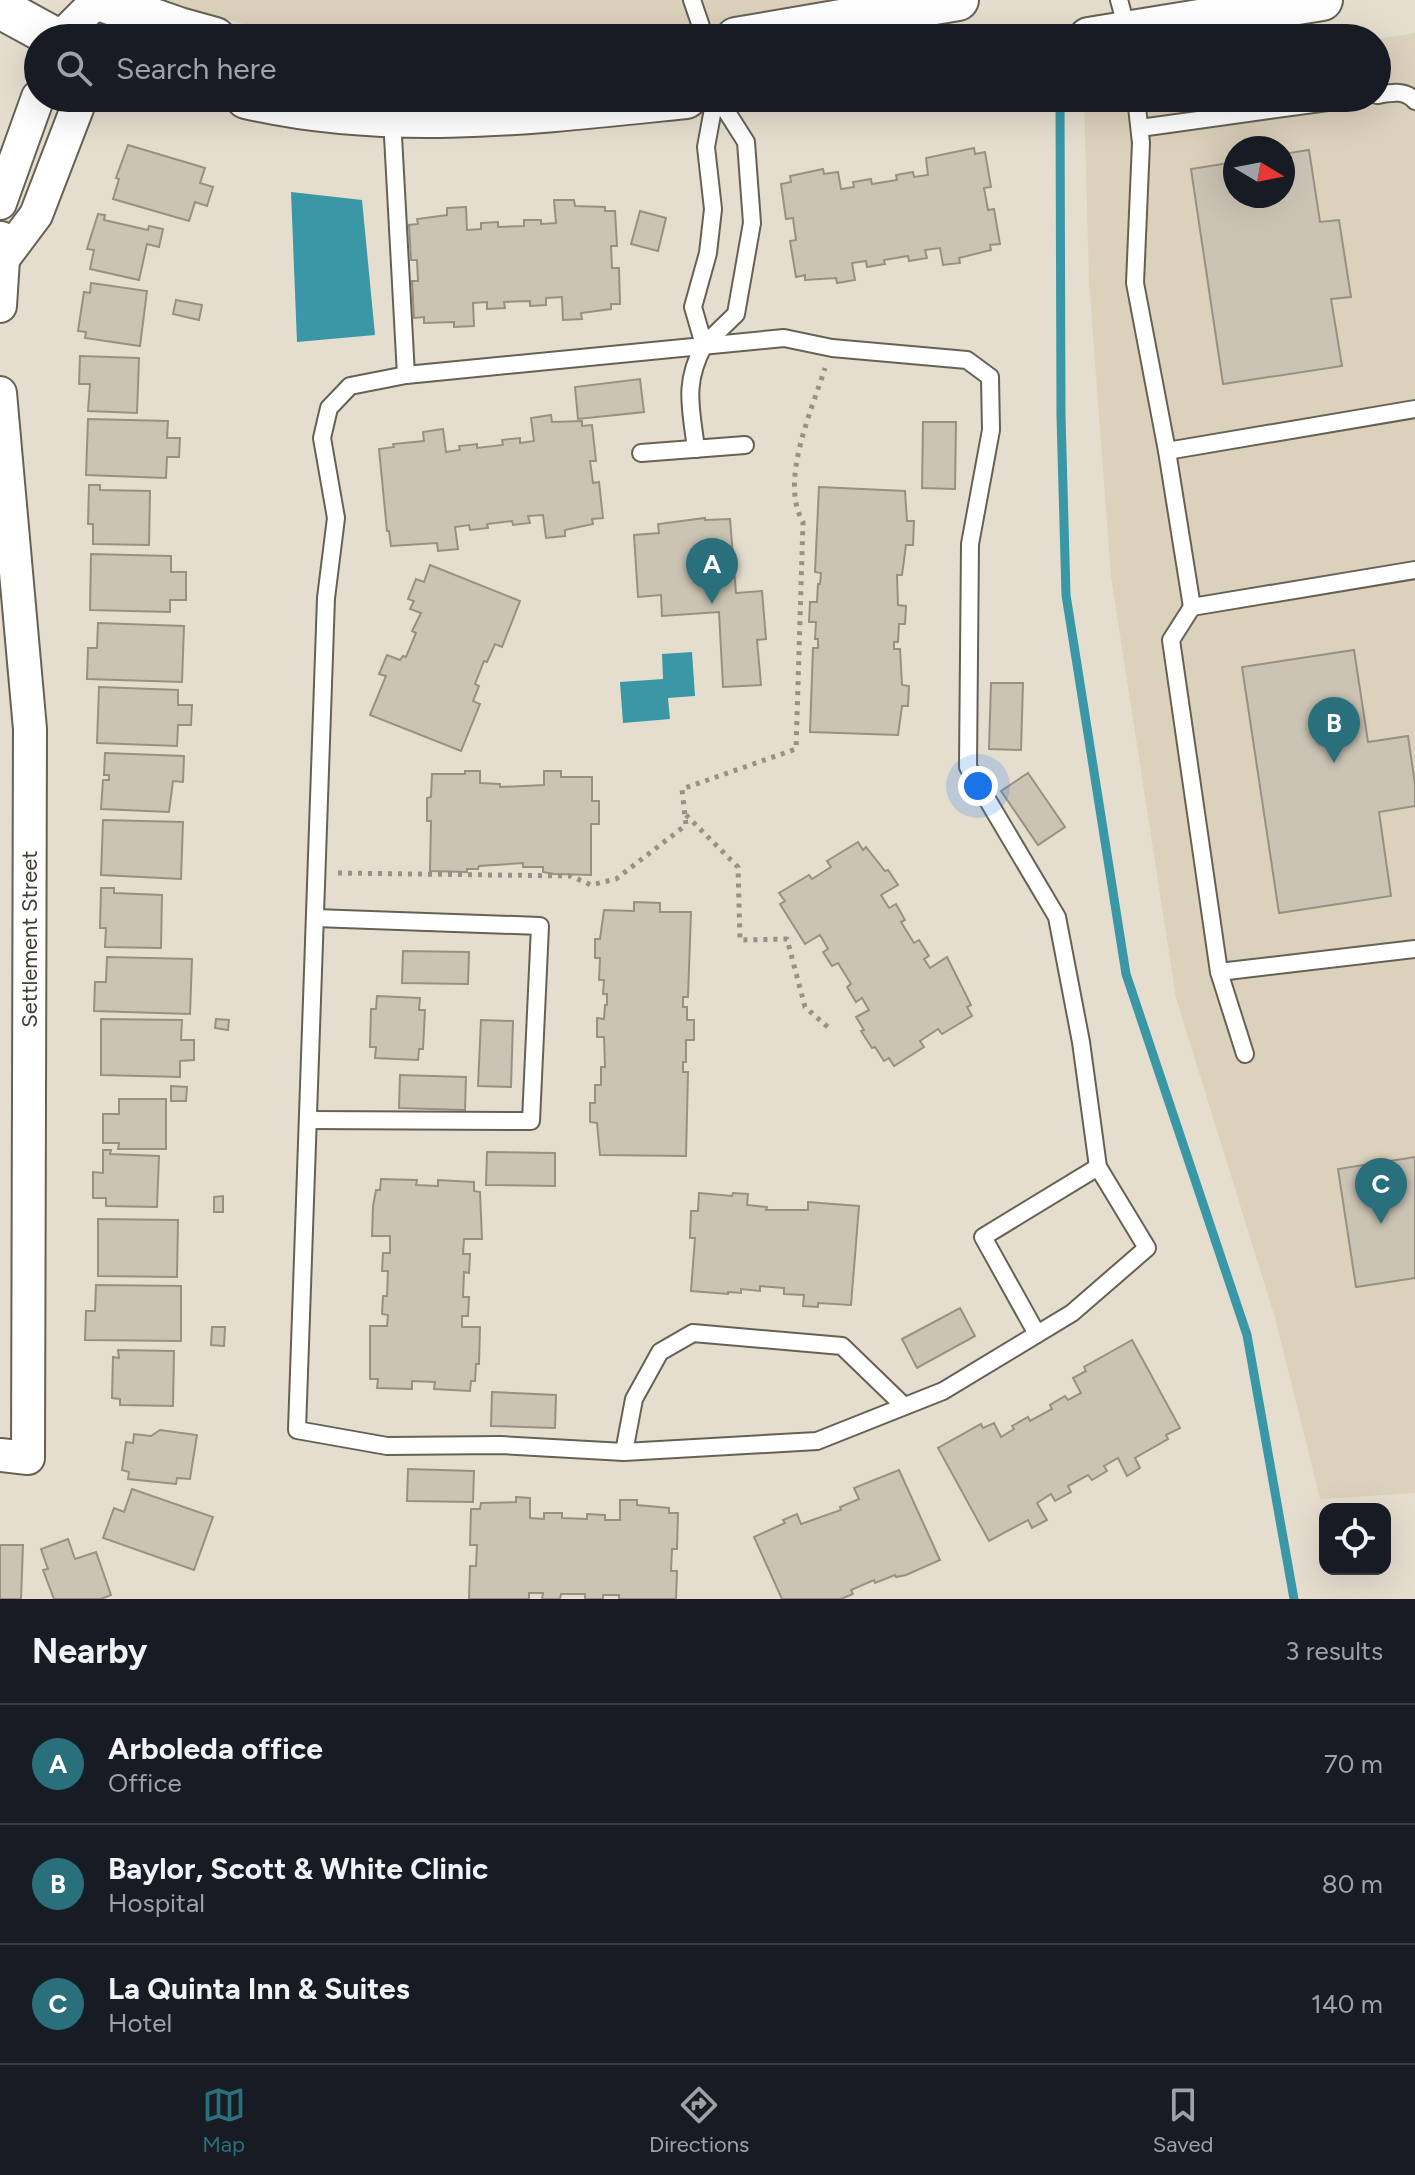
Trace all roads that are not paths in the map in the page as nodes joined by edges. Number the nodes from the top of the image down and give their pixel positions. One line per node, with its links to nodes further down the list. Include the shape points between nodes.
1 (98, 0): 7 (street); 8 (street); 9 (street)
2 (692, 0): 10 (lane)
3 (958, 0): 11 (street)
4 (1322, 0): 12 (street)
5 (0, 8): 6 (street)
6 (31, 24)
7 (73, 24)
8 (98, 24)
9 (167, 24)
10 (700, 24)
11 (818, 24)
12 (1139, 24)
13 (1391, 93): 14 (lane)
14 (1415, 101)
15 (33, 112): 25 (street)
16 (76, 112): 26 (street, via 36,215)
17 (338, 112): 23 (street)
18 (531, 112): 23 (street)
19 (714, 112): 28 (lane, via 706,147 713,209 693,307)
20 (726, 112): 28 (lane, via 746,142 752,223 736,314)
21 (1138, 112): 24 (lane)
22 (1256, 112): 24 (lane)
23 (392, 118): 29 (lane)
24 (1140, 128): 34 (lane, via 1135,283)
25 (0, 203)
26 (1, 245): 27 (street)
27 (0, 306)
28 (704, 345): 29 (lane); 33 (lane, via 692,367 690,390); 43 (lane, via 784,338 832,348 967,360 990,377 991,430 970,544 968,767 1057,917)
29 (406, 375): 38 (lane, via 350,386 329,408 322,438 336,518 326,598)
30 (0, 393): 47 (street, Settlement Street, via 30,729 28,1458)
31 (1415, 409): 34 (lane)
32 (745, 445): 33 (lane)
33 (696, 449): 35 (lane)
34 (1167, 451): 37 (lane)
35 (641, 453)
36 (1415, 570): 37 (lane)
37 (1192, 607): 40 (lane, via 1171,640)
38 (315, 918): 42 (lane); 42 (lane, via 540,926 531,1121)
39 (1415, 949): 40 (lane)
40 (1219, 972): 41 (lane)
41 (1245, 1054)
42 (308, 1120): 46 (lane, via 297,1430 387,1446)
43 (1098, 1167): 44 (lane, via 1147,1248 1072,1313); 44 (lane, via 983,1237)
44 (1037, 1334): 45 (lane, via 943,1391)
45 (904, 1406): 46 (lane, via 817,1441); 46 (lane, via 842,1346 693,1333 660,1352 634,1399)
46 (624, 1452)
47 (0, 1455)

